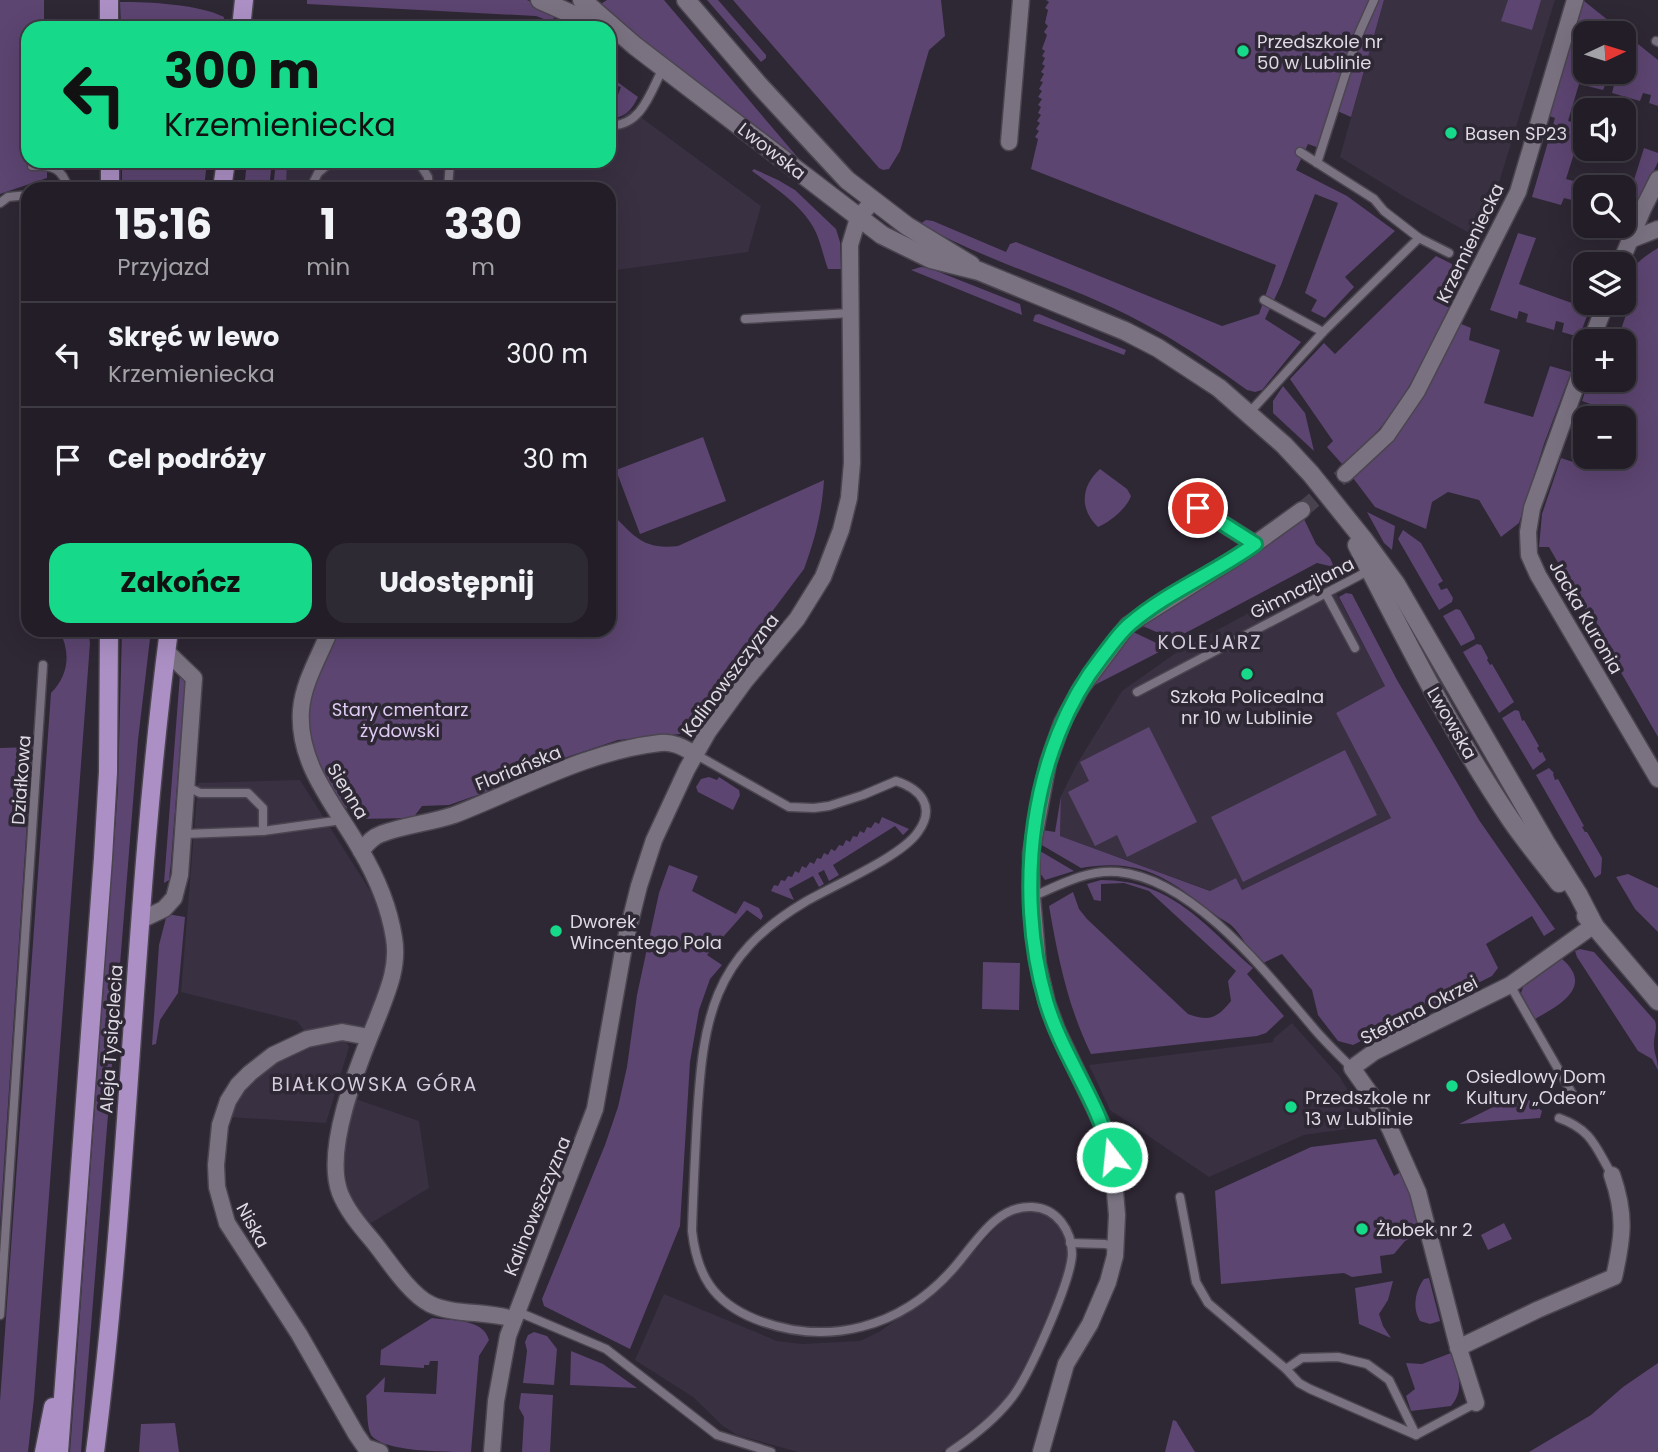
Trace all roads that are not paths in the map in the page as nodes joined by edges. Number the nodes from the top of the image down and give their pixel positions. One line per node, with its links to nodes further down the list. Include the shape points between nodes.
1 (109, 0): 9 (main road)
2 (244, 0): 10 (main road)
3 (540, 0): 11 (street)
4 (582, 0): 12 (street, Lwowska)
5 (687, 0): 29 (street, Lwowska, via 820,153)
6 (1021, 0): 16 (street)
7 (1374, 0): 18 (lane, via 1357,38)
8 (1575, 0): 44 (street, Krzemieniecka, via 1518,192 1418,391 1387,435)
9 (109, 21)
10 (242, 21)
11 (594, 21)
12 (604, 21)
13 (616, 31): 14 (street, Lwowska)
14 (663, 68): 15 (lane, via 641,111 625,124); 31 (street, Lwowska)
15 (616, 125)
16 (1009, 142)
17 (1300, 152): 18 (lane)
18 (1317, 163): 33 (lane, via 1374,200)
19 (55, 168): 25 (lane)
20 (324, 168): 26 (lane)
21 (446, 168): 23 (lane)
22 (450, 168): 23 (lane)
23 (449, 179): 27 (lane)
24 (1658, 179): 34 (street)
25 (66, 182)
26 (314, 182)
27 (448, 182)
28 (21, 196): 30 (lane)
29 (873, 201): 31 (street, Kalinowszczyzna); 37 (street, Lwowska)
30 (0, 203)
31 (858, 218): 37 (street, Lwowska, via 909,250); 39 (street, Kalinowszczyzna, via 850,245)
32 (1658, 229): 34 (street)
33 (1419, 238): 36 (lane); 41 (lane)
34 (1630, 240): 35 (street)
35 (1625, 252)
36 (1449, 253)
37 (979, 271): 43 (street, Lwowska, via 1158,348)
38 (1265, 300): 41 (lane)
39 (851, 313): 40 (lane); 58 (street, Kalinowszczyzna, via 851,481 833,556 797,619 724,709)
40 (745, 319)
41 (1323, 332): 43 (lane)
42 (1574, 392): 59 (street, Jacka Kuronia, via 1532,508 1529,555)
43 (1249, 413): 45 (street, Lwowska, via 1284,444)
44 (1345, 474)
45 (1335, 504): 49 (street, Lwowska); 67 (street, Lwowska, via 1396,584)
46 (1198, 508): 48 (street)
47 (1302, 509): 48 (street)
48 (1255, 544): 65 (street, via 1129,625 1081,688 1048,763 1031,853)
49 (1370, 570): 50 (lane, Gimnazjlana); 67 (street, Lwowska, via 1493,793)
50 (1326, 594): 54 (lane); 57 (lane, Gimnazjlana)
51 (109, 637): 80 (main road, Aleja Tysiąclecia, via 103,858)
52 (168, 637): 55 (main road, Aleja Tysiąclecia)
53 (327, 637): 61 (street, Sienna, via 305,692 302,734 317,780)
54 (1355, 648)
55 (166, 651): 60 (street, via 194,678); 66 (main road, Aleja Tysiąclecia)
56 (43, 665): 78 (lane, Działkowa)
57 (1137, 691)
58 (695, 754): 64 (street, Floriańska, via 669,742 622,749 434,822 381,834); 76 (lane, via 789,807 829,806 896,781 914,788 926,808 915,837 786,914 760,936 734,964 718,994 701,1061 692,1216 695,1255 710,1287 743,1314 766,1324 808,1332 852,1329 897,1315 926,1294 1004,1214 1035,1207 1050,1213 1061,1220); 79 (street, Kalinowszczyzna, via 646,863 624,946 594,1109)
59 (1658, 779)
60 (188, 787): 62 (lane, via 200,793 248,793 263,807); 63 (street)
61 (342, 820): 62 (lane); 64 (street, Sienna)
62 (263, 831): 63 (lane)
63 (185, 834): 66 (street, via 174,898 164,909)
64 (361, 851): 70 (street, via 383,895 395,944 391,983)
65 (1032, 897): 71 (lane, via 1104,872 1133,875 1171,889 1223,929); 77 (street, via 1038,965 1047,1003 1109,1144)
66 (141, 920): 82 (main road, Aleja Tysiąclecia)
67 (1594, 925): 68 (street, Stefana Okrzei); 69 (street, Lwowska)
68 (1510, 985): 71 (street, Stefana Okrzei, via 1374,1052); 72 (lane)
69 (1658, 1002)
70 (369, 1037): 79 (street, via 339,1132 336,1165 340,1193 354,1218 427,1303); 90 (street, Niska, via 342,1032 307,1039 273,1055 237,1085 220,1125 216,1186 234,1236 299,1334 356,1434 365,1447)
71 (1352, 1068): 81 (street, Stefana Okrzei, via 1390,1129 1418,1192)
72 (1573, 1095)
73 (1559, 1118): 74 (lane, via 1588,1133)
74 (1612, 1175): 81 (street, via 1623,1238 1614,1277)
75 (1180, 1197): 83 (lane, via 1196,1282 1208,1303)
76 (1070, 1244): 77 (lane); 93 (lane, via 1067,1277 1025,1377 998,1413)
77 (1116, 1247): 94 (street, via 1099,1305 1066,1364)
78 (0, 1315)
79 (515, 1315): 91 (street, Kalinowszczyzna, via 499,1385); 92 (lane, via 607,1349 718,1435)
80 (68, 1328): 86 (main road); 87 (main road, Aleja Tysiąclecia)
81 (1458, 1348): 84 (street, Stefana Okrzei)
82 (108, 1354): 88 (main road, Aleja Tysiąclecia); 89 (main road)
83 (1286, 1369): 85 (lane, via 1310,1389); 85 (lane, via 1302,1358 1338,1357 1367,1364 1390,1380)
84 (1476, 1404): 85 (lane)
85 (1416, 1435)
86 (44, 1452)
87 (59, 1452)
88 (95, 1452)
89 (104, 1452)
90 (380, 1452)
91 (492, 1452)
92 (771, 1452)
93 (950, 1452)
94 (1041, 1452)

